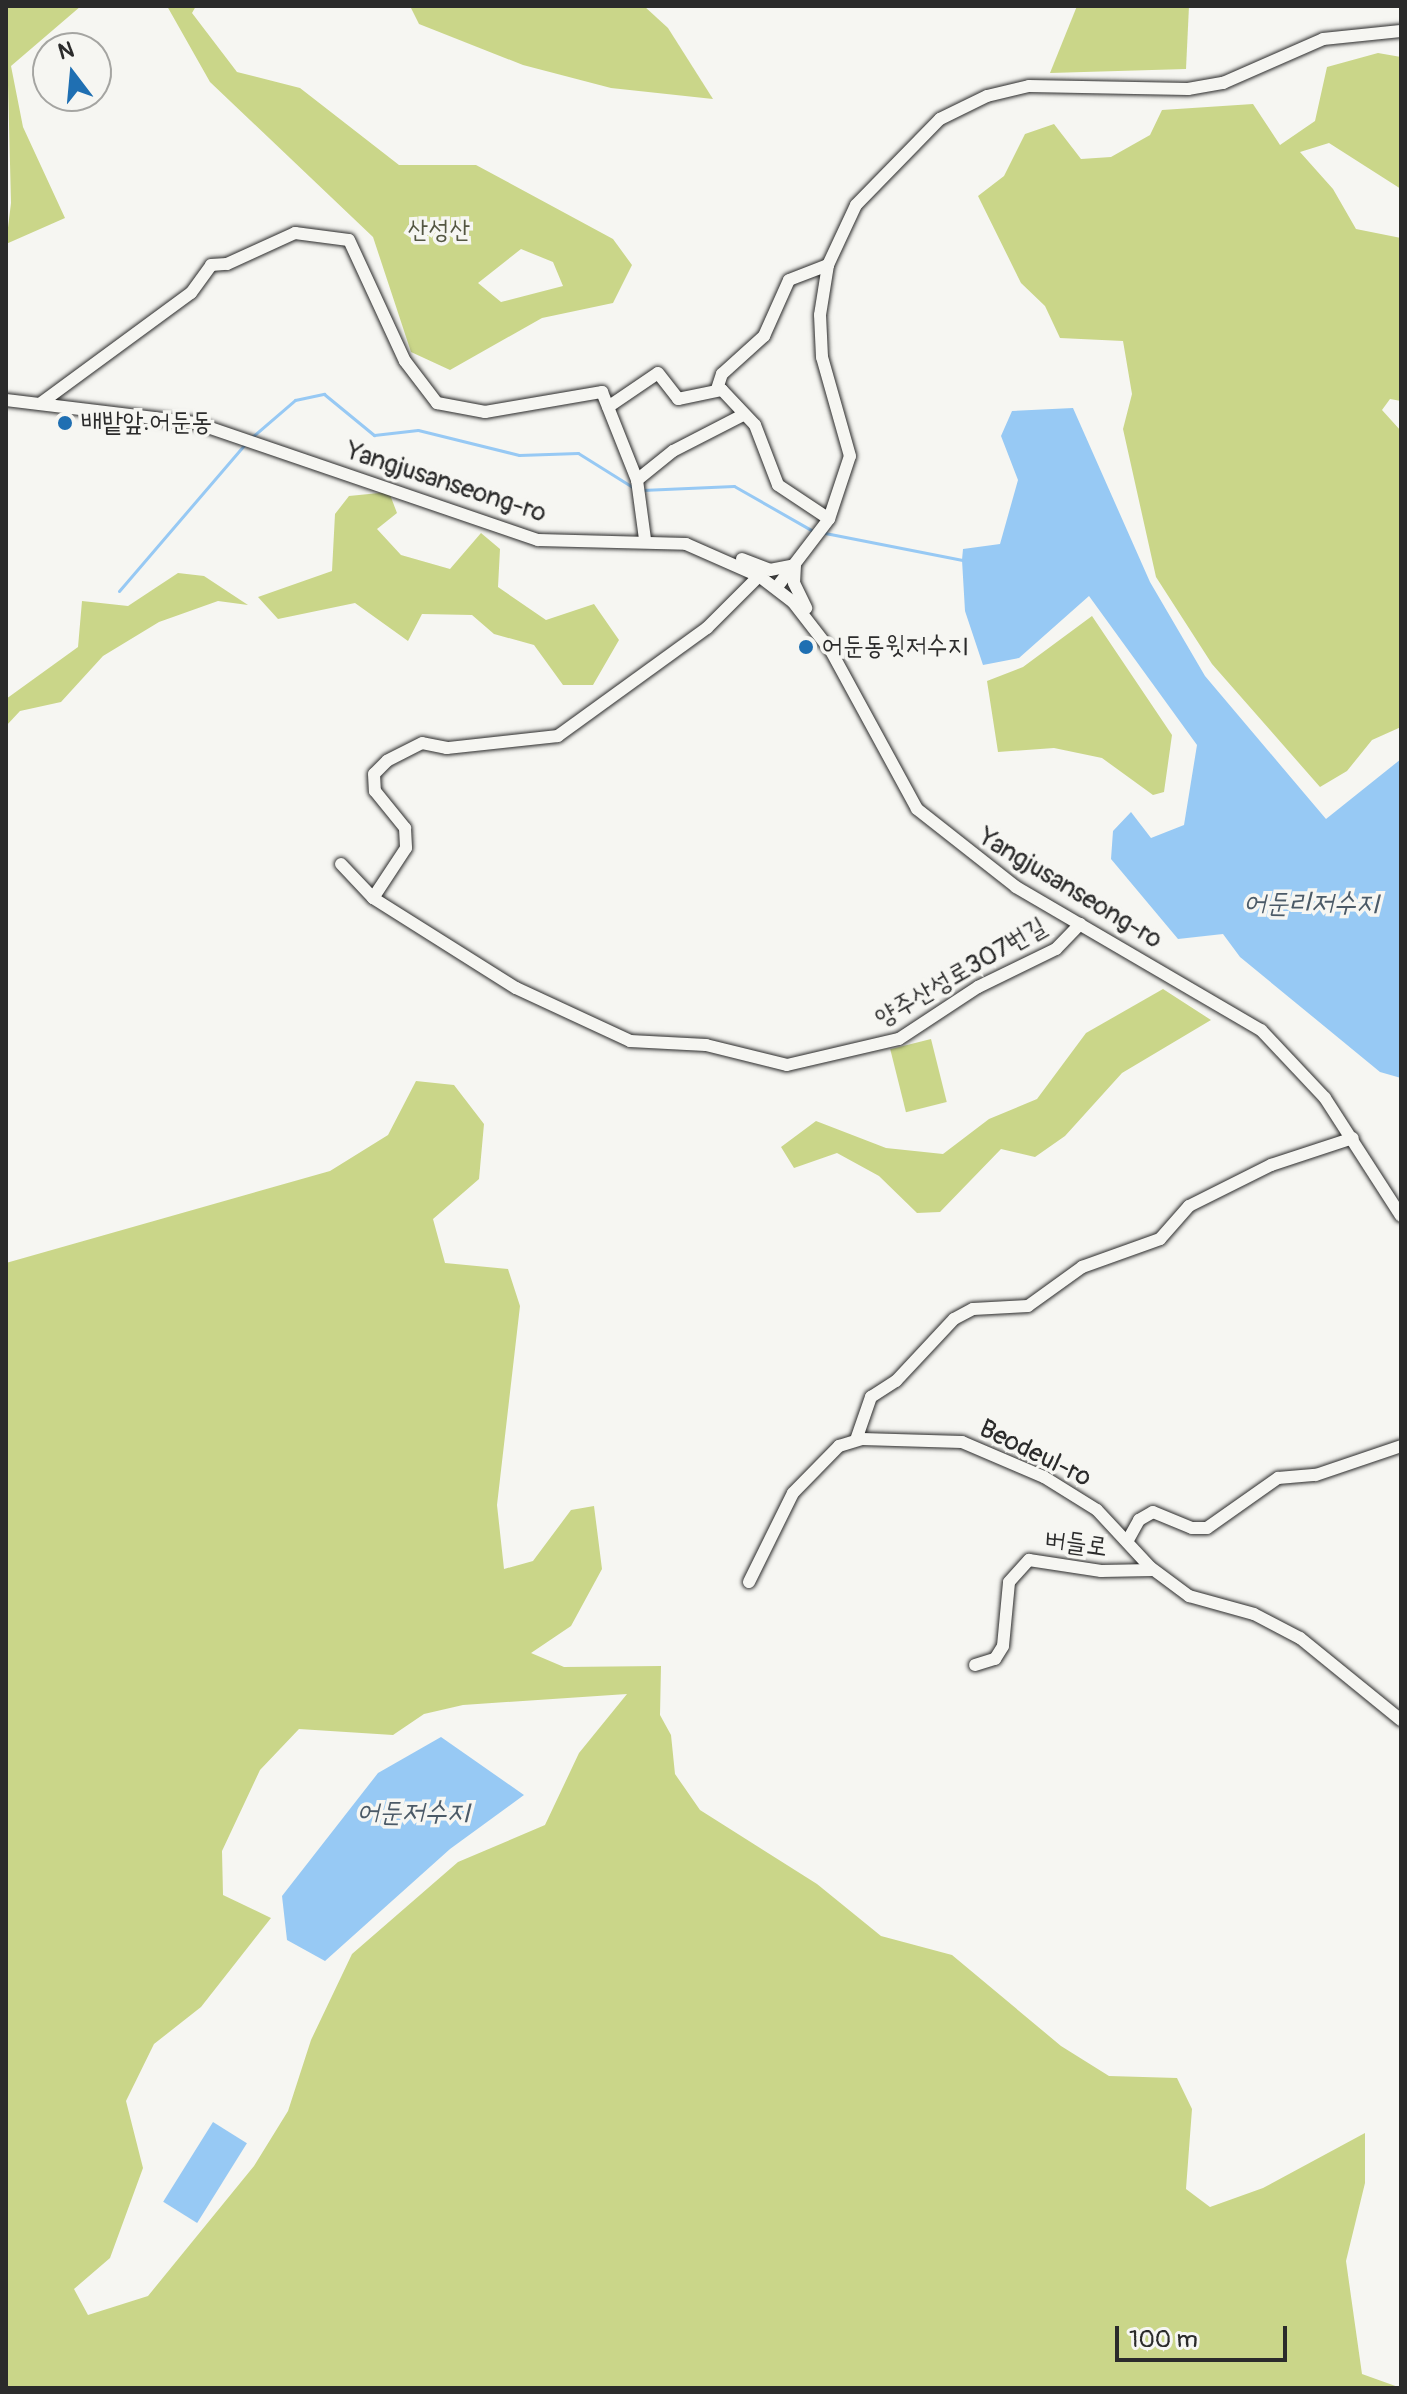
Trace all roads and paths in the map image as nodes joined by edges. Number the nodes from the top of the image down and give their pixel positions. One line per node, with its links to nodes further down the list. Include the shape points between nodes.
1 (1401, 31): 2 (street, via 1323,39 1242,77 1188,89 1029,86 987,96 940,119 900,154 856,205)
2 (828, 265): 3 (street, via 789,280 764,336 722,374); 9 (street, via 820,315 822,357 850,456)
3 (717, 389): 6 (street, via 678,399 658,373); 7 (street)
4 (6, 400): 5 (street, Yangjusanseong-ro)
5 (41, 403): 6 (street, via 191,293 211,265 227,264 295,233 349,240 405,361 437,403 485,412 602,392); 10 (street, Yangjusanseong-ro, via 139,413 239,437 538,540)
6 (608, 407): 8 (street)
7 (743, 415): 8 (street, via 673,451); 9 (street, via 755,425 778,485)
8 (638, 486): 10 (street)
9 (828, 522): 12 (street)
10 (645, 539): 11 (street, Yangjusanseong-ro)
11 (716, 555): 12 (street, via 770,570); 13 (street, Yangjusanseong-ro)
12 (795, 565): 14 (street); 15 (street, via 796,591 824,629)
13 (759, 576): 14 (street, Yangjusanseong-ro); 17 (street, via 707,628 558,736 447,748 422,743 403,749 374,774 375,791 405,828 406,848)
14 (777, 587): 15 (street, Yangjusanseong-ro)
15 (824, 640): 18 (street, Yangjusanseong-ro, via 917,809 1016,887)
16 (341, 864): 17 (street, 양주산성로307번길)
17 (373, 898): 18 (street, 양주산성로307번길, via 516,988 630,1041 706,1045 787,1065 899,1039 978,987 1056,949)
18 (1080, 924): 19 (street, Yangjusanseong-ro, via 1261,1030 1311,1079)
19 (1353, 1138): 20 (street, Yangjusanseong-ro); 21 (street, via 1271,1165 1189,1206 1160,1239 1082,1267 1028,1306 973,1309 954,1319 896,1381 871,1397)
20 (1401, 1216)
21 (856, 1440): 23 (street, Beodeul-ro, via 971,1445 1044,1477 1097,1510); 25 (street, via 826,1456 793,1493)
22 (1401, 1446): 23 (street, via 1316,1475 1278,1478 1207,1528 1192,1528 1153,1512 1139,1520)
23 (1128, 1540): 24 (street, Beodeul-ro)
24 (1153, 1570): 26 (street, 버들로, via 1101,1571 1029,1560 1009,1582 1003,1646 995,1659); 27 (street, Beodeul-ro, via 1189,1596 1254,1614 1300,1638)
25 (749, 1582)
26 (975, 1665)
27 (1401, 1720)

